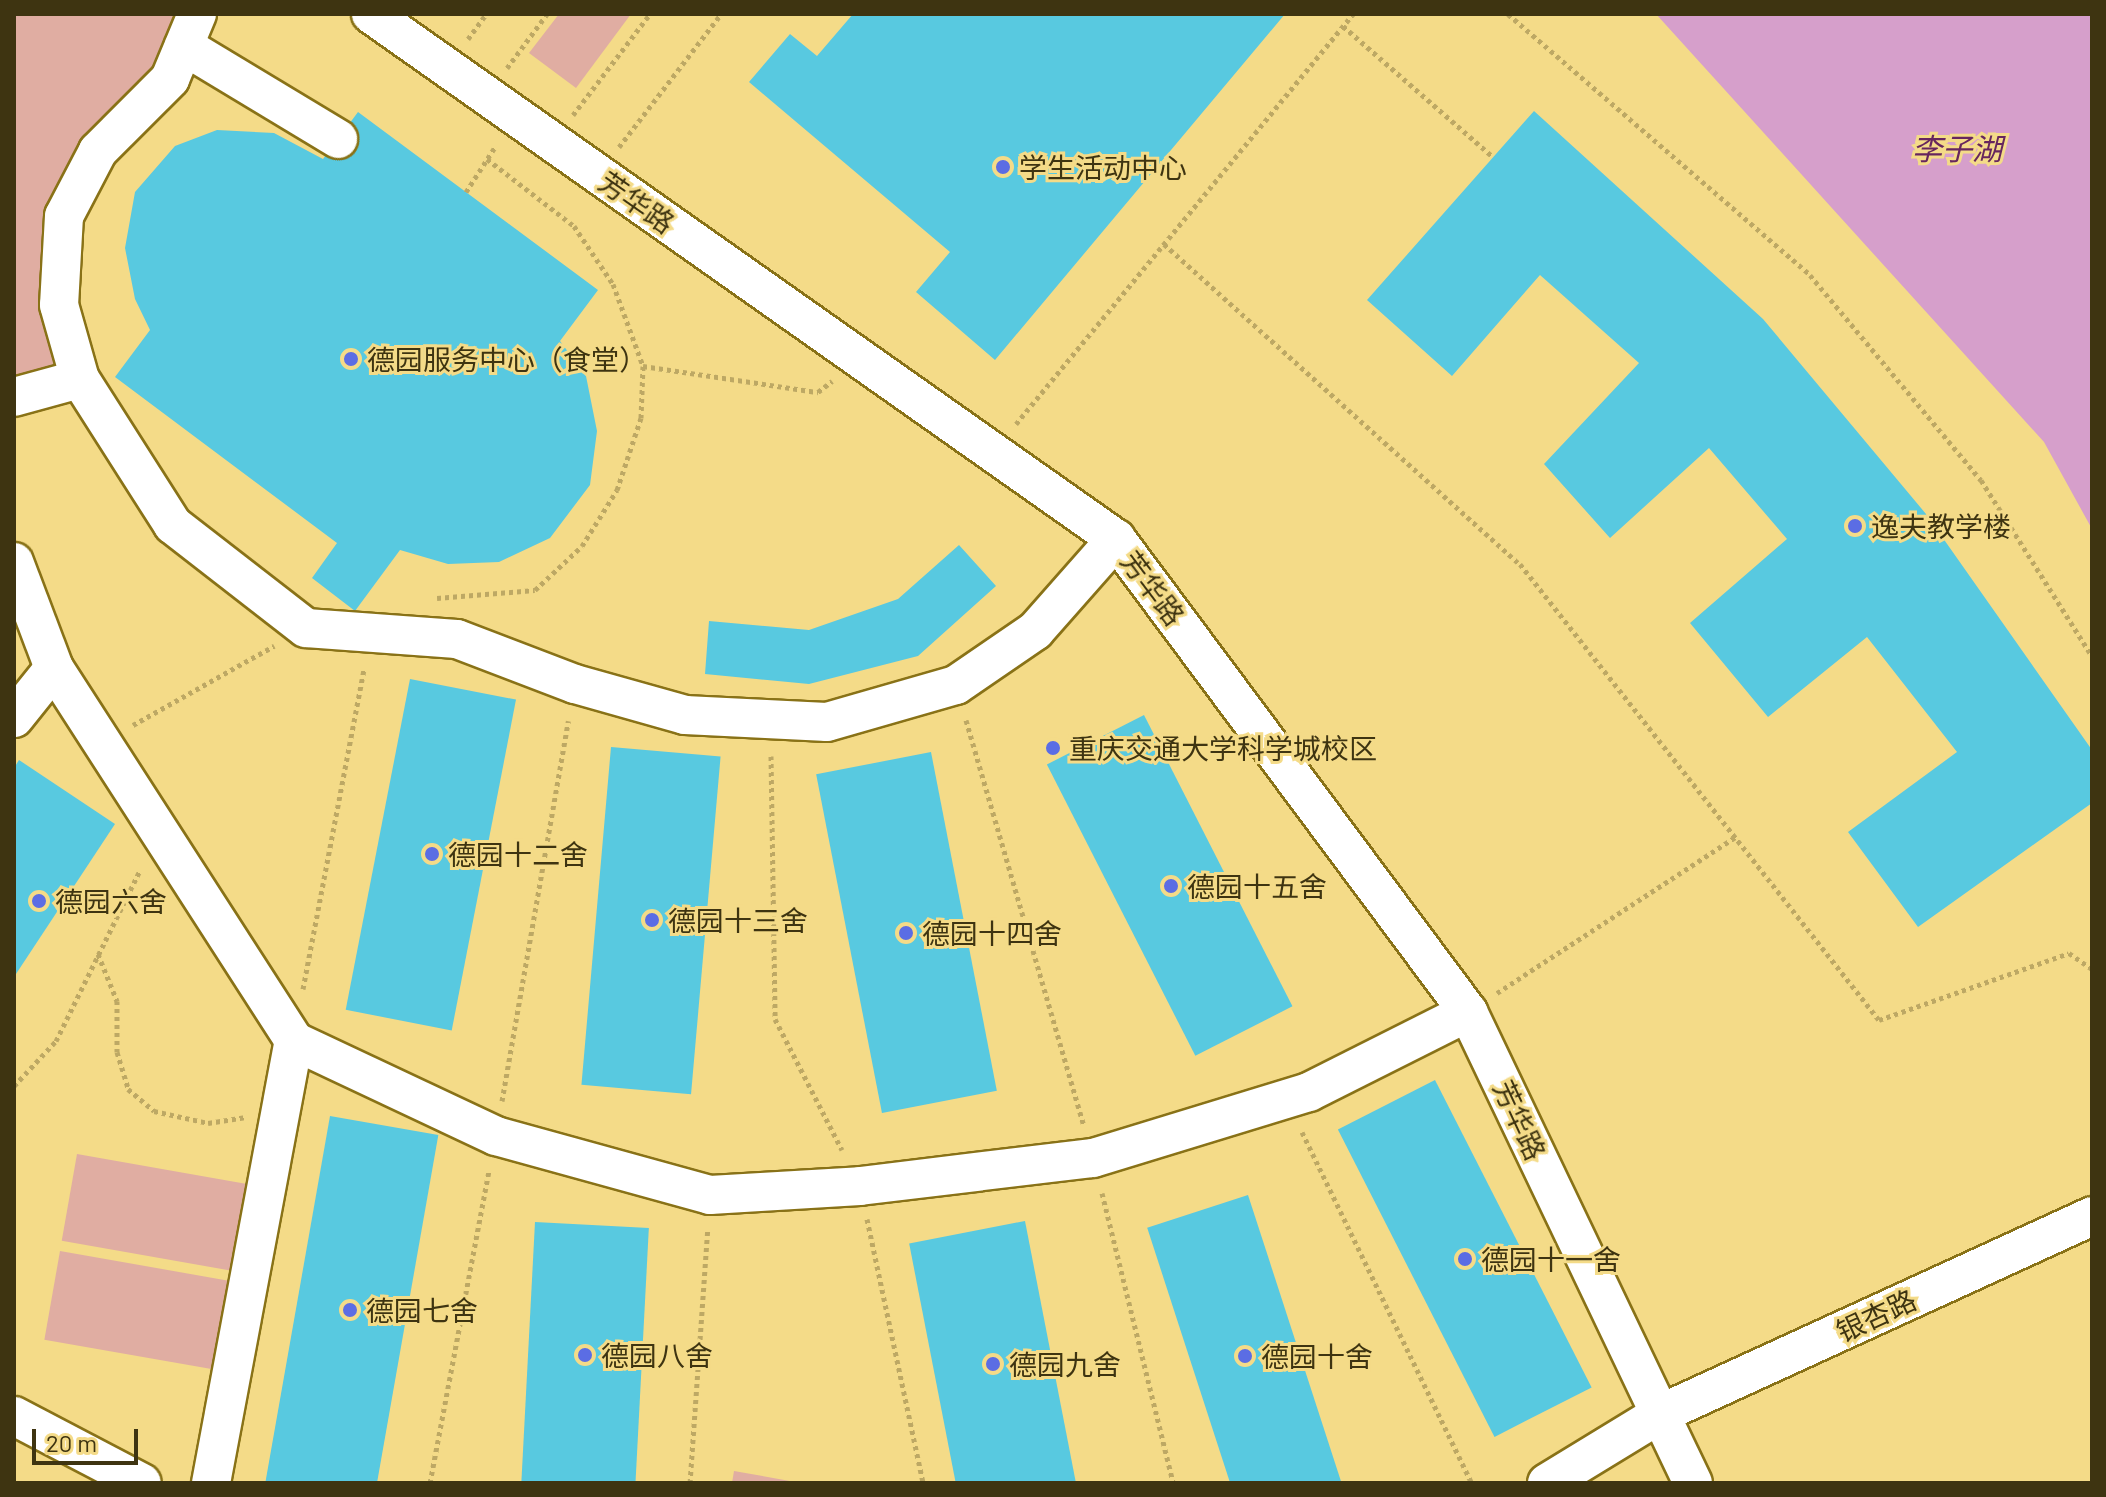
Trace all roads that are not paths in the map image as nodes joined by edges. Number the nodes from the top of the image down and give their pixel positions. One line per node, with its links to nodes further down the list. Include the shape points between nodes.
1 (371, 14): 6 (street, 芳华路)
2 (190, 30): 3 (street); 4 (street, via 170,79 98,151 64,216 59,305)
3 (338, 139)
4 (80, 379): 5 (street); 6 (street, via 173,525 306,628 457,639 575,684 685,715 827,722 956,685 1035,631)
5 (14, 397)
6 (1116, 539): 10 (street, 芳华路)
7 (14, 562): 8 (street)
8 (54, 668): 9 (street); 11 (street)
9 (14, 718)
10 (1468, 1012): 11 (street, via 1286,1099 1093,1158 860,1186 710,1195 496,1136); 13 (street, 芳华路)
11 (294, 1041): 16 (street)
12 (2092, 1216): 13 (street, 银杏路)
13 (1660, 1414): 17 (street, 银杏路); 18 (street, 芳华路)
14 (14, 1416): 15 (street)
15 (142, 1483)
16 (211, 1483)
17 (1547, 1483)
18 (1693, 1483)

